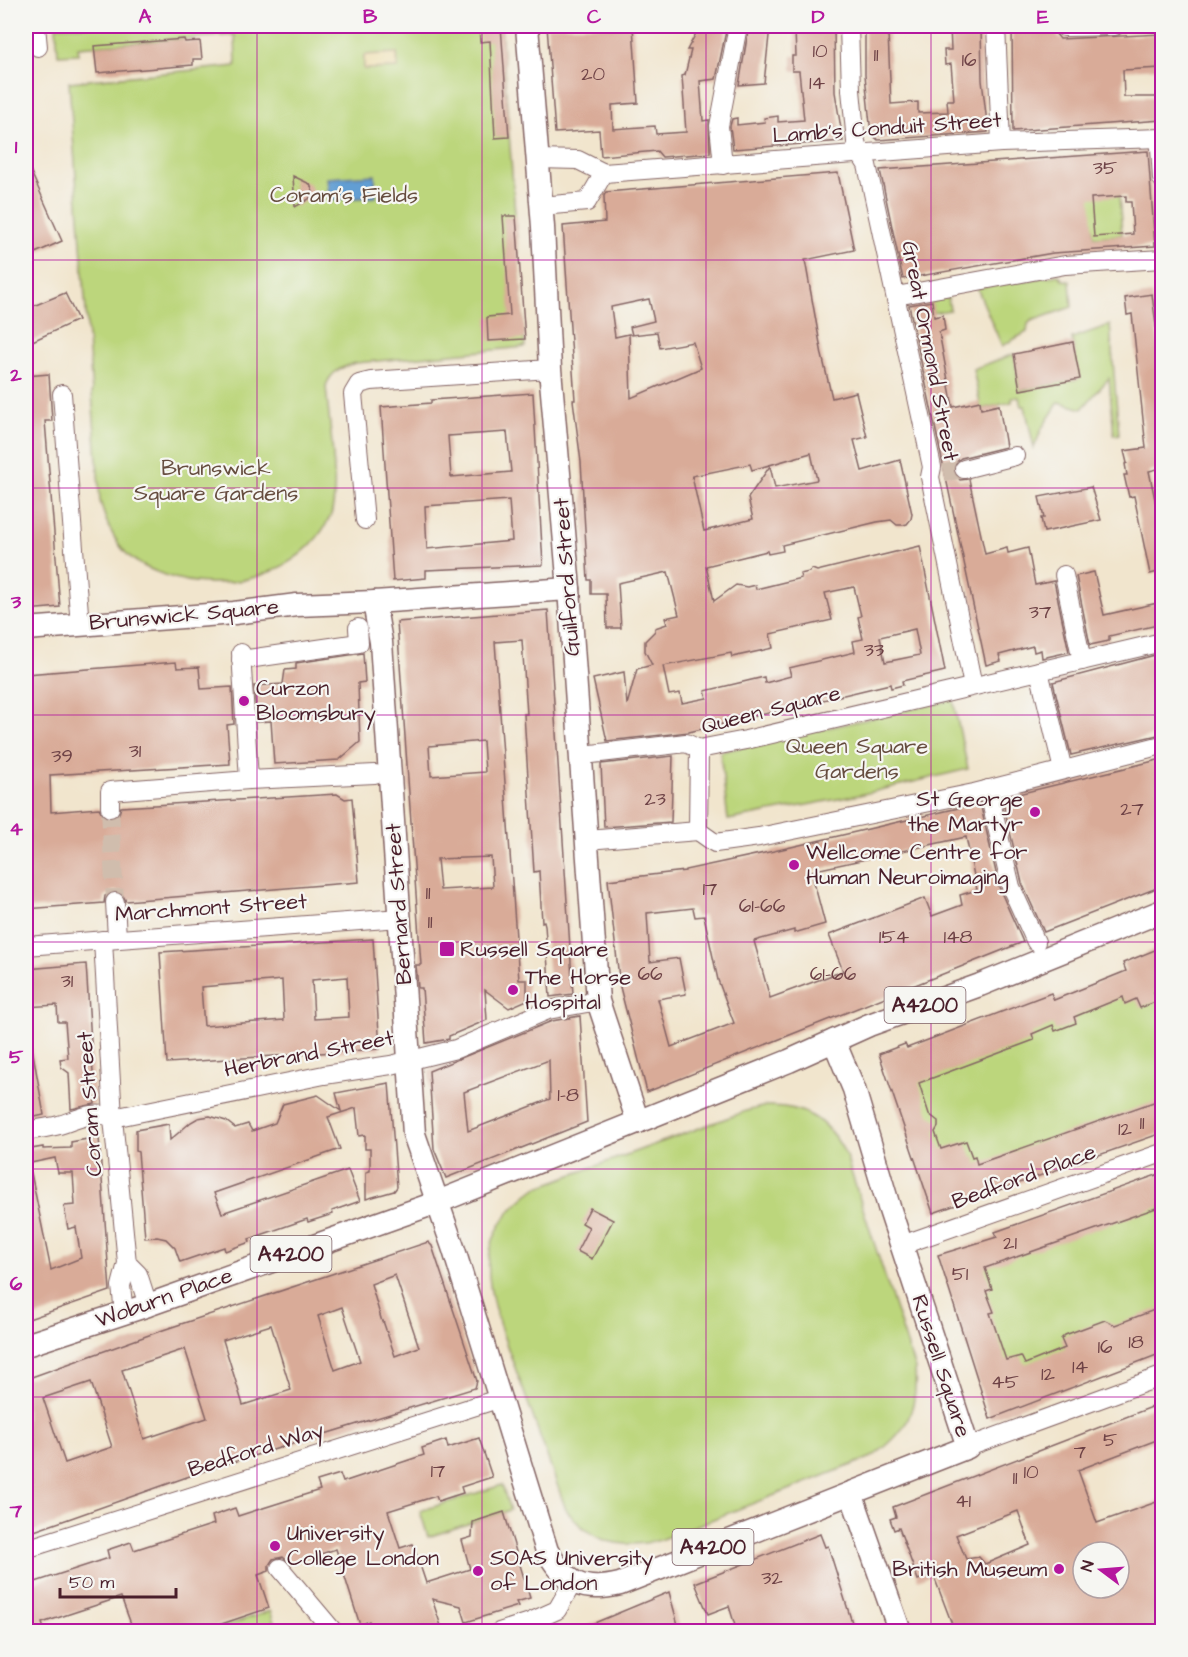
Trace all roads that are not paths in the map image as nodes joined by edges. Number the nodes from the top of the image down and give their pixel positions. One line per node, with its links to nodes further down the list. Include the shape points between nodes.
1 (36, 26): 8 (street)
2 (527, 26): 12 (main road, Guilford Street)
3 (738, 26): 13 (street, via 719,126)
4 (849, 26): 11 (street, Great Ormond Street, via 851,90)
5 (996, 26): 10 (street)
6 (1115, 26): 7 (street)
7 (1064, 27)
8 (38, 46)
9 (1162, 138): 10 (street, Lamb's Conduit Street); 15 (street)
10 (1001, 143): 11 (street, Lamb's Conduit Street)
11 (860, 154): 13 (street, Lamb's Conduit Street); 18 (street, Great Ormond Street, via 867,165)
12 (538, 159): 14 (street, via 578,160); 16 (main road, Guilford Street)
13 (723, 165): 14 (street, Lamb's Conduit Street)
14 (610, 172): 16 (street, via 587,202)
15 (1162, 179)
16 (541, 206): 19 (main road, Guilford Street)
17 (1162, 259): 18 (street, via 1065,265)
18 (896, 296): 33 (street, Great Ormond Street, via 932,467 937,475)
19 (550, 369): 23 (street, via 359,384 353,394); 25 (main road, Guilford Street)
20 (62, 394): 27 (street, Brunswick Square)
21 (1015, 456): 22 (street)
22 (964, 469)
23 (365, 520)
24 (1064, 575): 31 (street)
25 (569, 589): 26 (main road, Brunswick Square); 43 (main road, Guilford Street)
26 (374, 602): 27 (main road, Brunswick Square, via 297,605); 46 (main road, Bernard Street, via 381,642)
27 (80, 626): 29 (main road)
28 (358, 628): 39 (street, via 359,643 241,657)
29 (26, 629)
30 (1162, 643): 31 (street, Queen Square)
31 (1082, 661): 32 (street, Queen Square)
32 (1039, 671): 33 (street, Queen Square); 37 (street)
33 (973, 686): 35 (street, Queen Square)
34 (1162, 745): 37 (street)
35 (699, 749): 36 (street, via 686,743); 42 (street, Queen Square)
36 (592, 754)
37 (1063, 770): 40 (street)
38 (375, 774): 39 (street)
39 (249, 780): 41 (street, via 110,791)
40 (988, 789): 42 (street, via 759,837 715,843); 48 (street, via 1011,887)
41 (110, 808)
42 (698, 831): 43 (street)
43 (587, 840): 50 (main road, Guilford Street)
44 (115, 902): 47 (street, Coram Street)
45 (1162, 911): 51 (main road, A4200)
46 (400, 918): 47 (street, Marchmont Street); 52 (main road, Bernard Street)
47 (110, 939): 49 (street, Marchmont Street); 53 (street, Coram Street)
48 (1036, 942)
49 (26, 946)
50 (598, 1001): 52 (street, Herbrand Street, via 548,1010 456,1048); 54 (main road, Guilford Street)
51 (834, 1041): 54 (main road, A4200); 58 (main road, Russell Square, via 854,1089)
52 (409, 1060): 53 (street, Herbrand Street); 57 (main road, Bernard Street, via 414,1134)
53 (113, 1118): 55 (street, Herbrand Street, via 103,1113); 59 (street, Coram Street)
54 (638, 1122): 57 (main road, A4200)
55 (26, 1131)
56 (1162, 1152): 58 (street, Bedford Place)
57 (438, 1202): 60 (main road, Woburn Place / A4200); 64 (main road)
58 (902, 1245): 65 (main road, Russell Square)
59 (127, 1263): 60 (street, Coram Street, via 138,1274); 61 (street, Coram Street, via 121,1286)
60 (148, 1305): 61 (main road, Woburn Place / A4200)
61 (124, 1313): 62 (main road, Woburn Place / A4200)
62 (26, 1345)
63 (1162, 1376): 65 (street)
64 (501, 1398): 67 (street, Bedford Way); 69 (main road, via 547,1551 558,1569)
65 (968, 1447): 66 (main road, Russell Square / A4200)
66 (851, 1493): 69 (main road, Russell Square / A4200, via 620,1584 592,1587); 72 (main road)
67 (26, 1549)
68 (280, 1568): 70 (street)
69 (573, 1582): 71 (street, via 556,1610)
70 (343, 1631)
71 (499, 1632)
72 (900, 1632)

